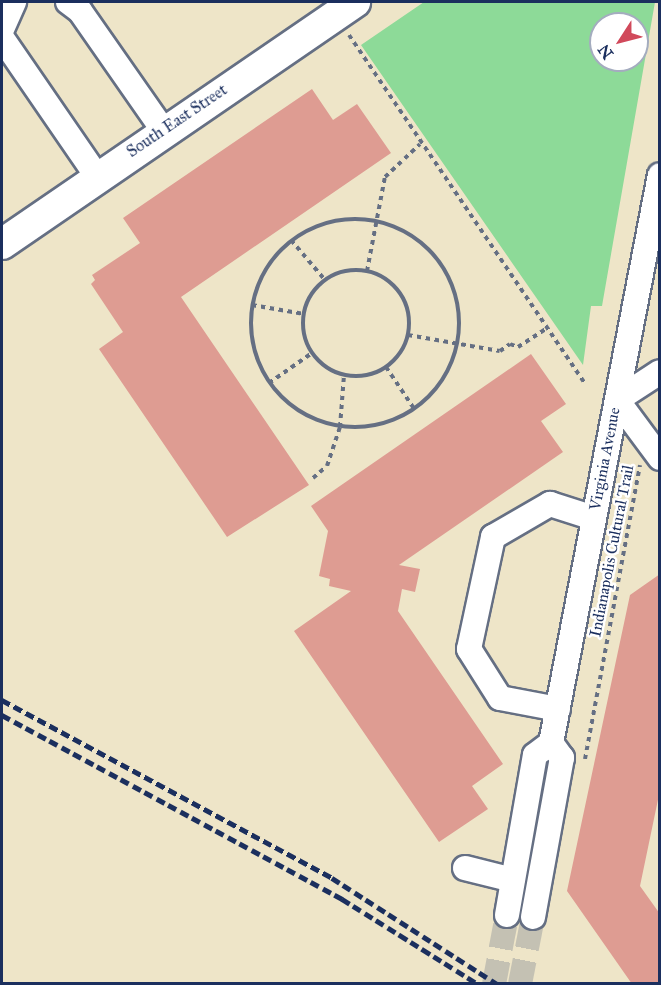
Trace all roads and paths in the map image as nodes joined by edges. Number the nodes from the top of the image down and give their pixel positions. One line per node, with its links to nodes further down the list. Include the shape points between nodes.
1 (14, 2): 4 (street)
2 (68, 2): 6 (street, via 81,11)
3 (341, 5): 6 (main road, South East Street); 7 (path, via 354,47)
4 (2, 29)
5 (2, 38): 9 (street)
6 (163, 130): 9 (main road, South East Street)
7 (420, 144): 10 (path, via 385,177); 17 (path)
8 (660, 175): 26 (street, Virginia Avenue)
9 (97, 176): 12 (main road, South East Street)
10 (375, 221): 11 (path, via 331,221); 13 (path); 19 (path, via 416,238 438,259 457,299)
11 (291, 240): 14 (path); 15 (path, via 266,269)
12 (2, 244)
13 (367, 272): 14 (path); 18 (path, via 400,294)
14 (325, 280): 16 (path)
15 (252, 305): 16 (path); 24 (path, via 252,338)
16 (304, 314): 20 (path)
17 (546, 329): 19 (path, via 518,347 510,344 500,351); 25 (path)
18 (408, 335): 19 (path); 21 (path)
19 (458, 344): 27 (path, via 446,376)
20 (312, 353): 23 (path); 24 (path)
21 (386, 367): 23 (path, via 365,375); 27 (path)
22 (660, 372): 26 (street)
23 (344, 375): 28 (path)
24 (269, 383): 28 (path, via 300,412)
25 (585, 384)
26 (617, 400): 29 (street); 32 (street, Virginia Avenue)
27 (415, 410): 28 (path, via 379,425)
28 (340, 427): 31 (path, via 327,466)
29 (646, 438): 30 (street); 34 (path, Indianapolis Cultural Trail)
30 (660, 458)
31 (313, 478)
32 (594, 518): 33 (street, Virginia Avenue); 33 (street, via 550,504 493,537 469,649 500,698)
33 (558, 709): 35 (street, Virginia Avenue)
34 (589, 736)
35 (551, 743): 37 (street, Virginia Avenue, via 535,755); 39 (street, via 562,758)
36 (465, 868): 37 (street)
37 (513, 880): 38 (street, Virginia Avenue)
38 (507, 915)
39 (533, 917)

